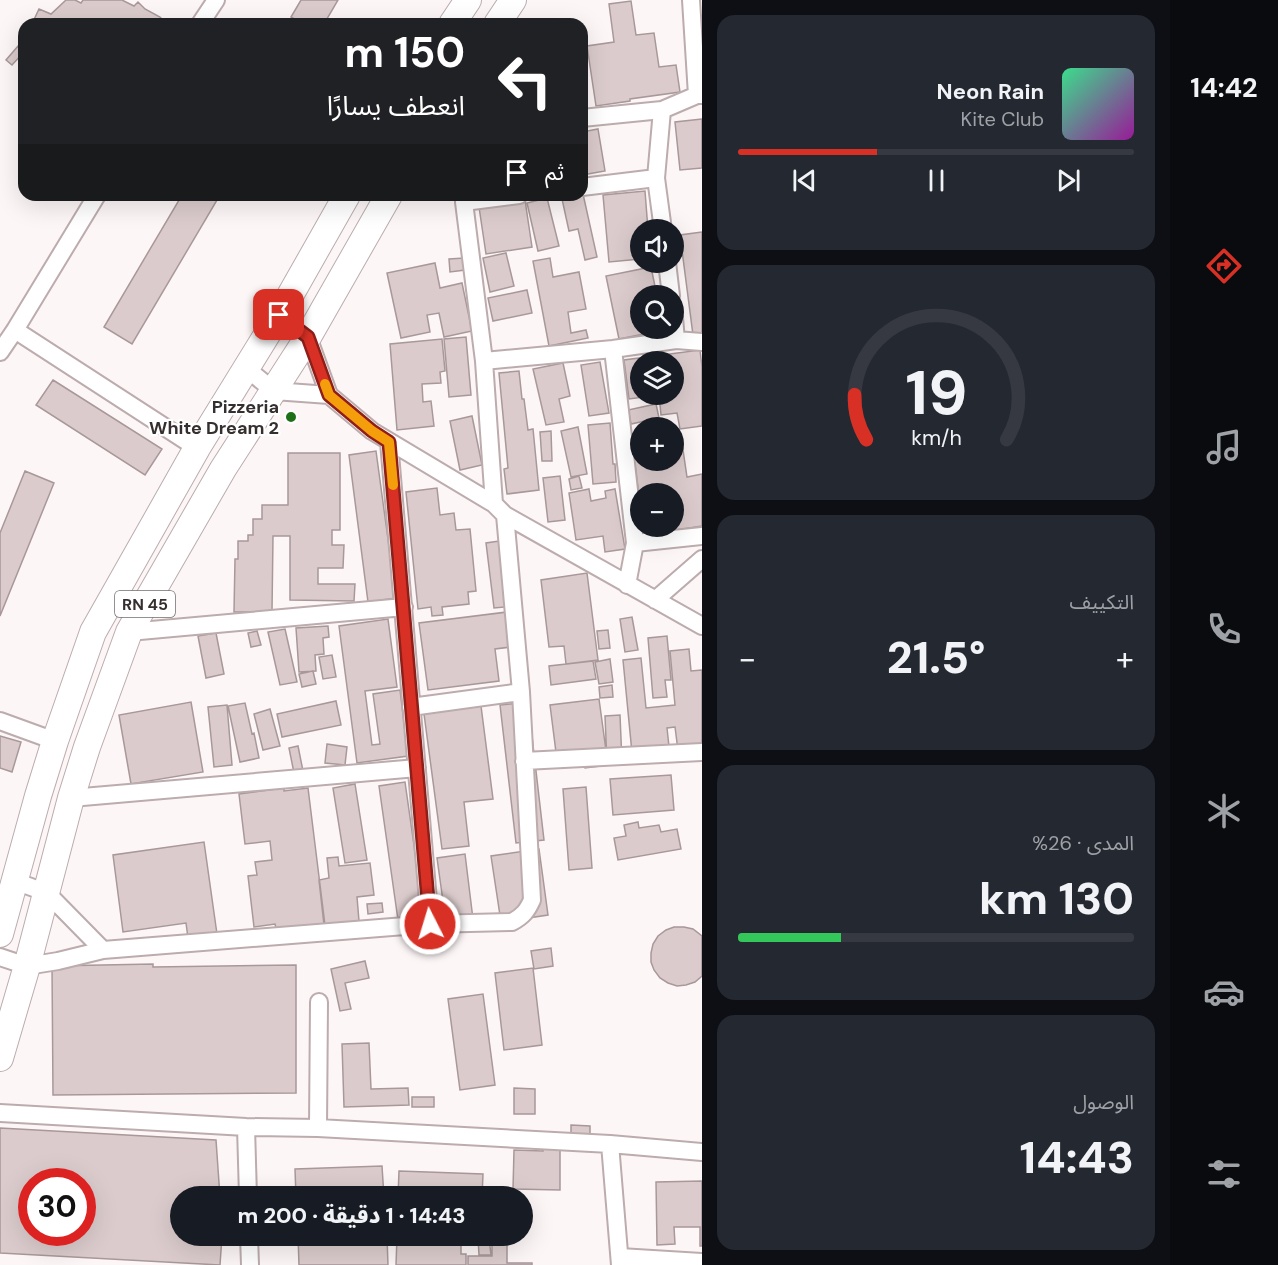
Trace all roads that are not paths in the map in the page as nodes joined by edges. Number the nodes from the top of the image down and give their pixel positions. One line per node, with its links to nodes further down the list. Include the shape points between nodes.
1 (468, 0): 4 (main road)
2 (513, 0): 5 (main road)
3 (692, 0): 6 (street)
4 (456, 18)
5 (501, 18)
6 (699, 95): 7 (street)
7 (662, 110): 8 (street); 9 (street)
8 (588, 117)
9 (656, 178): 10 (street); 15 (street)
10 (588, 186)
11 (93, 201): 17 (street)
12 (344, 201): 16 (main road, RN 45)
13 (386, 201): 18 (main road, RN 45)
14 (472, 201): 23 (street, via 464,202)
15 (662, 219)
16 (279, 315): 18 (street); 24 (main road, RN 45)
17 (15, 330): 22 (street); 28 (street)
18 (308, 337): 25 (main road, RN 45); 26 (street)
19 (676, 340): 20 (street); 21 (street)
20 (702, 342)
21 (613, 349): 23 (street); 31 (street)
22 (0, 352)
23 (484, 361): 29 (street)
24 (246, 368): 25 (street); 28 (main road, RN 45)
25 (274, 391): 26 (street); 37 (main road, RN 45, via 223,469)
26 (329, 395): 27 (street)
27 (389, 442): 29 (street); 35 (street)
28 (197, 448): 41 (main road, RN 45, via 93,632)
29 (499, 509): 33 (street); 38 (street)
30 (702, 536): 31 (street)
31 (635, 543): 33 (street)
32 (702, 559): 34 (street)
33 (627, 585): 34 (street)
34 (655, 600): 36 (street)
35 (404, 607): 37 (street); 39 (street)
36 (702, 626)
37 (129, 632): 45 (main road, RN 45)
38 (521, 692): 39 (street); 43 (street)
39 (411, 707): 44 (street)
40 (0, 721): 41 (street)
41 (55, 741): 46 (main road, RN 45)
42 (702, 752): 43 (street)
43 (524, 761): 48 (street, via 532,900 528,909 512,922)
44 (417, 768): 45 (street); 48 (street)
45 (71, 798): 47 (main road, RN 45)
46 (15, 881): 47 (street); 49 (main road, RN 45)
47 (47, 893): 50 (street); 52 (main road, RN 45)
48 (430, 924): 50 (street)
49 (0, 934)
50 (103, 950): 52 (street)
51 (0, 957): 52 (street)
52 (27, 966): 54 (main road, RN 45)
53 (319, 1002): 57 (street)
54 (0, 1058)
55 (0, 1113): 56 (street)
56 (246, 1127): 57 (street); 60 (street)
57 (318, 1128): 58 (street)
58 (610, 1144): 59 (street); 62 (street)
59 (702, 1152)
60 (248, 1186)
61 (249, 1246): 64 (street)
62 (620, 1261): 63 (street)
63 (702, 1262)
64 (250, 1265)

